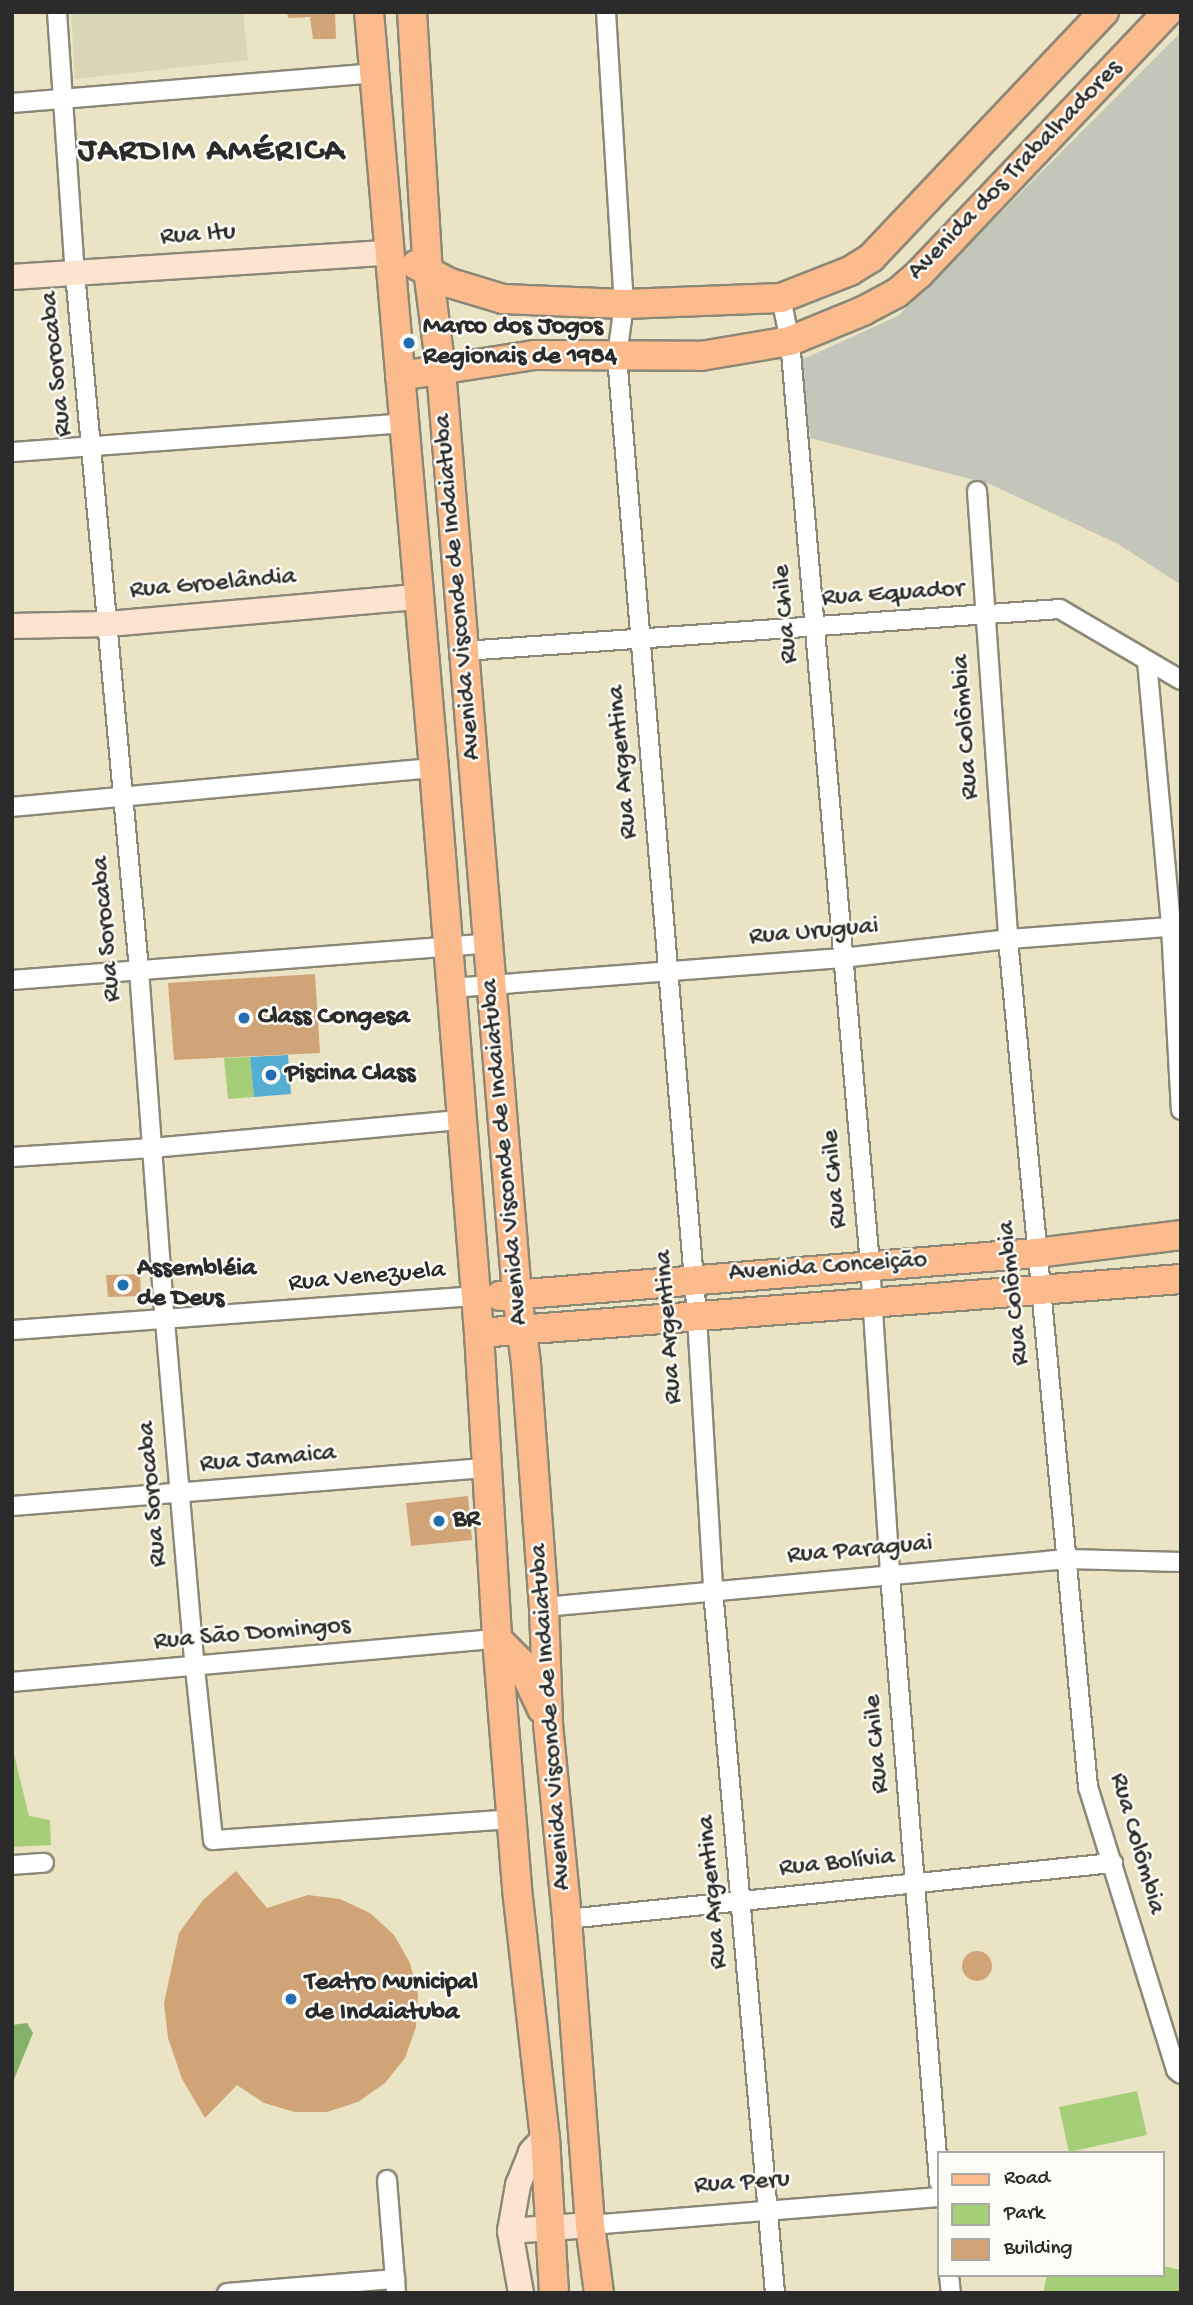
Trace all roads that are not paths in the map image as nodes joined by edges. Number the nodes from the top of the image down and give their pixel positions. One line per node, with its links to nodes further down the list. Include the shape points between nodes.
1 (57, 12): 8 (street, Rua Sorocaba)
2 (369, 12): 7 (main road, Avenida Visconde de Indaiatuba)
3 (412, 12): 11 (main road, Avenida Visconde de Indaiatuba)
4 (606, 12): 15 (street, Rua Argentina)
5 (1104, 12): 14 (main road, Avenida dos Trabalhadores, via 871,258)
6 (1168, 12): 16 (main road, Avenida dos Trabalhadores, via 919,274 897,293 863,311)
7 (374, 73): 8 (street); 10 (main road, Avenida Visconde de Indaiatuba)
8 (63, 99): 9 (street); 12 (street, Rua Sorocaba)
9 (12, 103)
10 (388, 253): 11 (main road, Avenida dos Trabalhadores); 12 (street, Rua Itu); 19 (main road, Avenida Visconde de Indaiatuba)
11 (428, 270): 15 (main road, Avenida dos Trabalhadores, via 450,283 503,299); 18 (main road, Avenida Visconde de Indaiatuba)
12 (75, 273): 13 (street, Rua Itu); 21 (street, Rua Sorocaba)
13 (12, 277)
14 (781, 298): 15 (main road, Avenida dos Trabalhadores); 16 (street, Rua Chile)
15 (624, 304): 17 (street, Rua Argentina)
16 (790, 341): 17 (main road, Avenida dos Trabalhadores, via 701,356); 28 (street, Rua Chile)
17 (617, 356): 18 (main road, Avenida dos Trabalhadores, via 534,355); 29 (street, Rua Argentina)
18 (441, 370): 19 (main road, Avenida dos Trabalhadores); 30 (main road, Avenida Visconde de Indaiatuba)
19 (400, 376): 20 (main road, Avenida Visconde de Indaiatuba)
20 (403, 423): 21 (street); 24 (main road, Avenida Visconde de Indaiatuba)
21 (93, 447): 22 (street); 26 (street, Rua Sorocaba)
22 (12, 452)
23 (977, 491): 25 (street, Rua Colômbia)
24 (419, 597): 26 (street, Rua Groelândia); 33 (main road, Avenida Visconde de Indaiatuba)
25 (986, 615): 28 (street, Rua Equador); 31 (street, Rua Equador, via 1060,609); 37 (street, Rua Colômbia)
26 (108, 624): 27 (street, Rua Groelândia); 34 (street, Rua Sorocaba)
27 (12, 626)
28 (814, 627): 29 (street, Rua Equador); 40 (street, Rua Chile)
29 (640, 640): 30 (street, Rua Equador); 42 (street, Rua Argentina)
30 (464, 651): 38 (main road, Avenida Visconde de Indaiatuba)
31 (1147, 661): 32 (street, Rua Equador); 36 (street)
32 (1181, 680)
33 (435, 768): 34 (street); 39 (main road, Avenida Visconde de Indaiatuba)
34 (123, 797): 35 (street); 41 (street, Rua Sorocaba)
35 (12, 807)
36 (1176, 927): 37 (street, Rua Uruguai); 46 (street)
37 (1008, 939): 40 (street, Rua Uruguai); 52 (street, Rua Colômbia)
38 (488, 943): 39 (street); 44 (main road, Avenida Visconde de Indaiatuba)
39 (446, 944): 41 (street); 45 (main road, Avenida Visconde de Indaiatuba)
40 (842, 958): 42 (street, Rua Uruguai); 53 (street, Rua Chile)
41 (139, 970): 43 (street); 49 (street, Rua Sorocaba)
42 (668, 972): 44 (street, Rua Uruguai); 54 (street, Rua Argentina)
43 (12, 980)
44 (492, 985): 45 (street, Rua Uruguai); 57 (main road, Avenida Visconde de Indaiatuba)
45 (451, 988): 48 (main road, Avenida Visconde de Indaiatuba)
46 (1180, 1079): 47 (street)
47 (1181, 1110)
48 (462, 1120): 49 (street); 58 (main road, Avenida Visconde de Indaiatuba)
49 (152, 1148): 50 (street); 61 (street, Rua Sorocaba)
50 (12, 1157)
51 (1181, 1235): 52 (main road, Avenida Conceição)
52 (1037, 1253): 53 (main road, Avenida Conceição); 56 (street, Rua Colômbia)
53 (870, 1264): 54 (main road, Avenida Conceição); 59 (street, Rua Chile)
54 (692, 1279): 57 (main road, Avenida Conceição); 60 (street, Rua Argentina)
55 (1181, 1279): 56 (main road, Avenida Conceição)
56 (1042, 1290): 59 (main road, Avenida Conceição); 68 (street, Rua Colômbia)
57 (517, 1295): 58 (main road, Avenida Conceição); 63 (main road, Avenida Visconde de Indaiatuba)
58 (475, 1296): 61 (street, Rua Venezuela); 64 (main road, Avenida Visconde de Indaiatuba)
59 (871, 1302): 60 (main road, Avenida Conceição); 70 (street, Rua Chile)
60 (697, 1317): 63 (main road, Avenida Conceição); 71 (street, Rua Argentina)
61 (165, 1321): 62 (street, Rua Venezuela); 66 (street, Rua Sorocaba)
62 (12, 1330)
63 (522, 1331): 64 (main road, Avenida Conceição); 72 (main road, Avenida Visconde de Indaiatuba)
64 (479, 1333): 65 (main road, Avenida Visconde de Indaiatuba)
65 (487, 1468): 66 (street, Rua Jamaica); 73 (main road, Avenida Visconde de Indaiatuba)
66 (182, 1494): 67 (street, Rua Jamaica); 74 (street, Rua Sorocaba)
67 (12, 1506)
68 (1067, 1559): 69 (street, Rua Paraguai); 70 (street, Rua Paraguai); 79 (street, Rua Colômbia, via 1088,1787)
69 (1181, 1562)
70 (890, 1575): 71 (street, Rua Paraguai); 81 (street, Rua Chile)
71 (713, 1590): 72 (street, Rua Paraguai); 83 (street, Rua Argentina)
72 (544, 1607): 76 (main road, Avenida Visconde de Indaiatuba)
73 (497, 1639): 74 (street, Rua São Domingos); 76 (main road, via 520,1662); 77 (main road, Avenida Visconde de Indaiatuba)
74 (195, 1668): 75 (street, Rua São Domingos); 77 (street, Rua Sorocaba, via 214,1840)
75 (12, 1682)
76 (548, 1724): 84 (main road, Avenida Visconde de Indaiatuba)
77 (513, 1819): 82 (main road, Avenida Visconde de Indaiatuba)
78 (44, 1863): 80 (street)
79 (1113, 1863): 81 (street, Rua Bolívia); 85 (street, Rua Colômbia, via 1176,2070)
80 (12, 1865)
81 (916, 1882): 83 (street, Rua Bolívia); 87 (street, Rua Chile)
82 (517, 1889): 84 (main road, via 540,1913); 86 (main road, Avenida Visconde de Indaiatuba)
83 (741, 1900): 84 (street, Rua Bolívia); 90 (street, Rua Argentina)
84 (567, 1919): 91 (main road, Avenida Visconde de Indaiatuba)
85 (1181, 2074)
86 (545, 2137): 92 (main road, Avenida Visconde de Indaiatuba); 93 (street, via 531,2152 518,2185)
87 (937, 2156)
88 (387, 2180): 94 (street)
89 (937, 2197): 90 (street, Rua Peru)
90 (767, 2212): 91 (street, Rua Peru); 99 (street, Rua Argentina)
91 (590, 2225): 92 (street, Rua Peru); 98 (main road, Avenida Visconde de Indaiatuba)
92 (549, 2227): 93 (street, Rua Peru); 97 (main road, Avenida Visconde de Indaiatuba)
93 (510, 2231): 96 (street)
94 (396, 2286): 95 (street)
95 (227, 2293)
96 (521, 2293)
97 (554, 2293)
98 (599, 2293)
99 (775, 2293)

